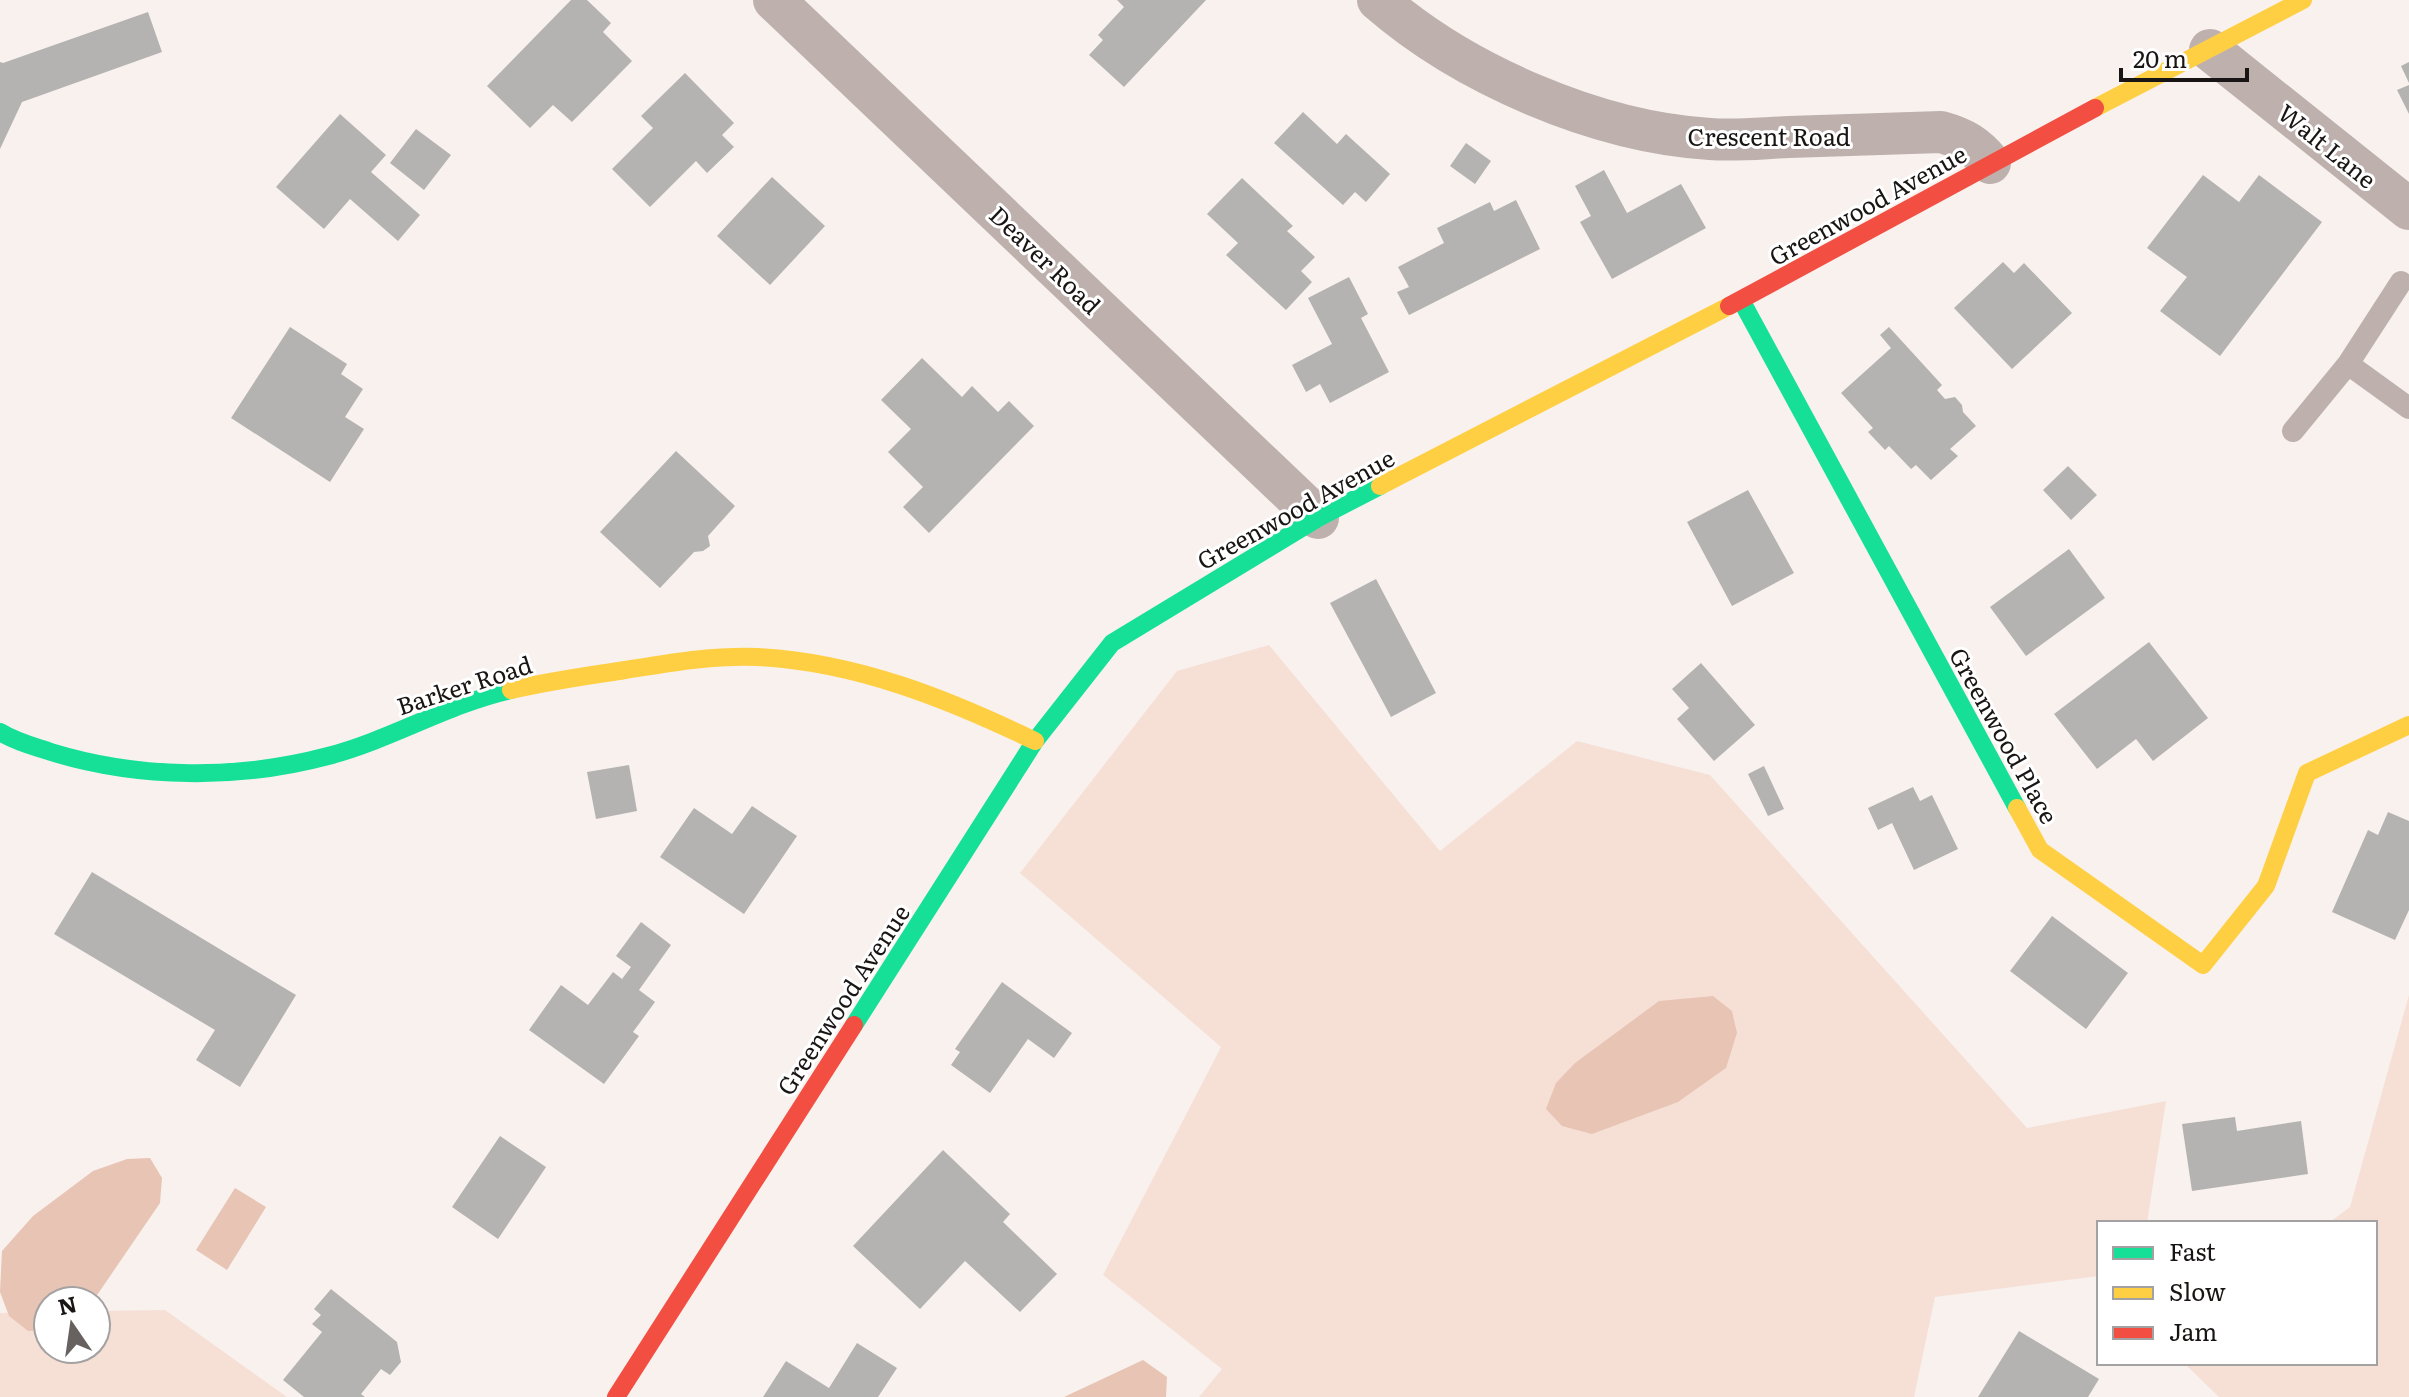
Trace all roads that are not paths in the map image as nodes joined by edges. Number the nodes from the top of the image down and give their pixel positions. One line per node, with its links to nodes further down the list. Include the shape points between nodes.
1 (774, 0): 12 (street, Deaver Road)
2 (1378, 0): 5 (street, Crescent Road, via 1419,32 1519,88 1631,128 1710,139 1941,132 1979,148)
3 (2303, 0): 4 (main road, Greenwood Avenue)
4 (2210, 50): 5 (main road, Greenwood Avenue); 6 (street, Walt Lane)
5 (1990, 163): 8 (main road, Greenwood Avenue)
6 (2409, 209)
7 (2401, 282): 9 (lane)
8 (1741, 300): 12 (main road, Greenwood Avenue); 13 (main road, Greenwood Place, via 2040,850 2203,965 2266,886 2307,773)
9 (2348, 364): 10 (lane); 11 (lane)
10 (2409, 408)
11 (2293, 431)
12 (1318, 518): 15 (main road, Greenwood Avenue, via 1112,643)
13 (2409, 725)
14 (0, 732): 15 (main road, Barker Road, via 67,758 153,773 262,769 329,756 502,692 541,683 698,658 758,657 834,667 921,691)
15 (1035, 741): 16 (main road, Greenwood Avenue)
16 (616, 1397)

